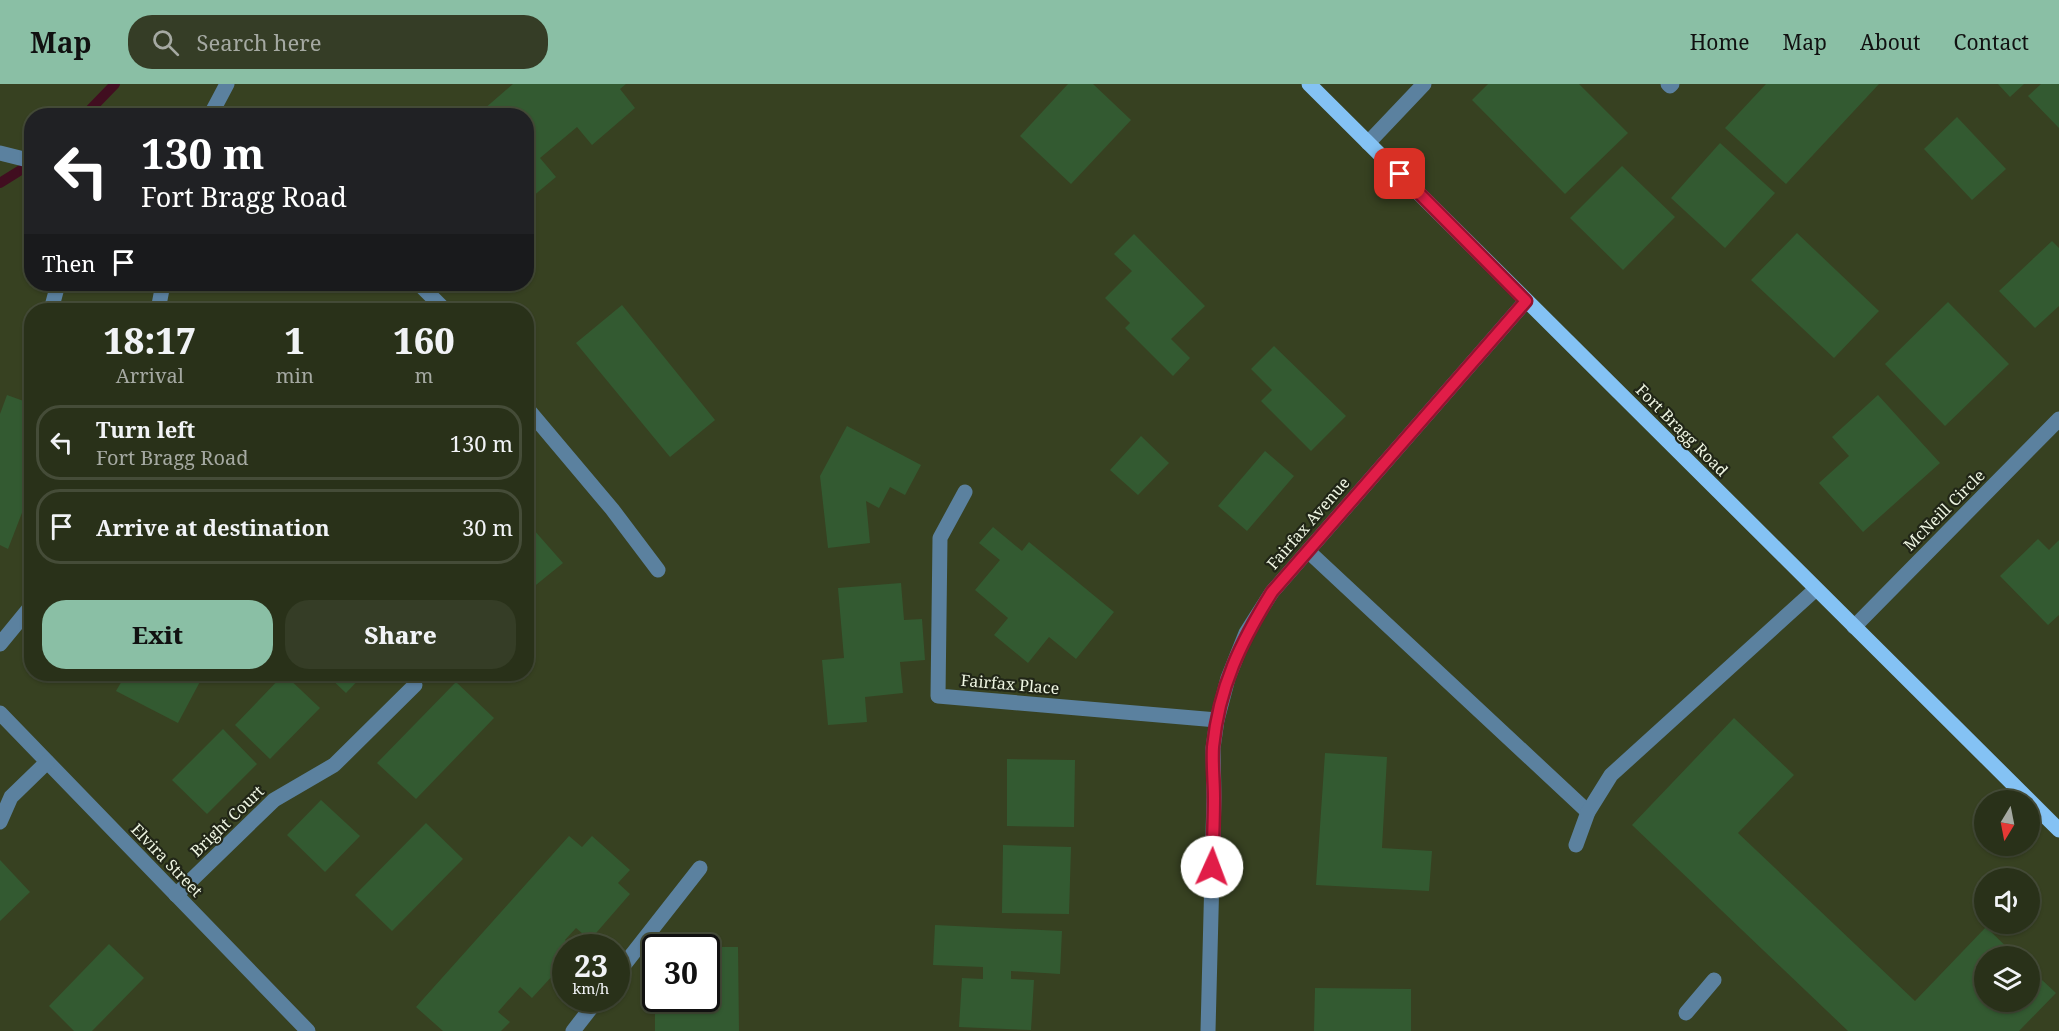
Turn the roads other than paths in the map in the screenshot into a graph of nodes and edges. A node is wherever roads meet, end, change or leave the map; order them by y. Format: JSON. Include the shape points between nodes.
{"nodes":[{"id":1,"x":227,"y":84,"type":"edge"},
{"id":2,"x":1309,"y":84,"type":"edge"},
{"id":3,"x":1425,"y":84,"type":"edge"},
{"id":4,"x":214,"y":108,"type":"edge"},
{"id":5,"x":1368,"y":143,"type":"junction"},
{"id":6,"x":0,"y":153,"type":"edge"},
{"id":7,"x":24,"y":159,"type":"edge"},
{"id":8,"x":426,"y":291,"type":"edge"},
{"id":9,"x":1526,"y":301,"type":"junction"},
{"id":10,"x":438,"y":303,"type":"edge"},
{"id":11,"x":534,"y":416,"type":"edge"},
{"id":12,"x":2059,"y":419,"type":"edge"},
{"id":13,"x":965,"y":492,"type":"dead end"},
{"id":14,"x":1308,"y":551,"type":"junction"},
{"id":15,"x":658,"y":570,"type":"dead end"},
{"id":16,"x":1816,"y":589,"type":"junction"},
{"id":17,"x":24,"y":615,"type":"edge"},
{"id":18,"x":1854,"y":627,"type":"junction"},
{"id":19,"x":0,"y":644,"type":"edge"},
{"id":20,"x":415,"y":685,"type":"dead end"},
{"id":21,"x":0,"y":713,"type":"edge"},
{"id":22,"x":1217,"y":720,"type":"junction"},
{"id":23,"x":47,"y":762,"type":"junction"},
{"id":24,"x":1588,"y":812,"type":"junction"},
{"id":25,"x":0,"y":822,"type":"edge"},
{"id":26,"x":2059,"y":830,"type":"edge"},
{"id":27,"x":1576,"y":845,"type":"dead end"},
{"id":28,"x":700,"y":868,"type":"dead end"},
{"id":29,"x":176,"y":895,"type":"junction"},
{"id":30,"x":630,"y":957,"type":"edge"},
{"id":31,"x":1714,"y":980,"type":"dead end"},
{"id":32,"x":588,"y":1012,"type":"edge"},
{"id":33,"x":1686,"y":1013,"type":"dead end"},
{"id":34,"x":308,"y":1031,"type":"edge"},
{"id":35,"x":573,"y":1031,"type":"edge"},
{"id":36,"x":1208,"y":1031,"type":"edge"}],
"edges":[{"from":1,"to":4,"type":"street"},
{"from":2,"to":5,"type":"main road","name":"Fort Bragg Road"},
{"from":3,"to":5,"type":"street"},
{"from":5,"to":9,"type":"main road","name":"Fort Bragg Road"},
{"from":6,"to":7,"type":"street"},
{"from":8,"to":10,"type":"street"},
{"from":9,"to":14,"type":"street","name":"Fairfax Avenue"},
{"from":9,"to":16,"type":"main road","name":"Fort Bragg Road"},
{"from":11,"to":15,"type":"street"},
{"from":12,"to":18,"type":"street","name":"McNeill Circle"},
{"from":13,"to":22,"type":"street","name":"Fairfax Place","via":[[940,538],[938,696]]},
{"from":14,"to":22,"type":"street","name":"Fairfax Avenue","via":[[1272,592],[1246,633]]},
{"from":14,"to":24,"type":"street"},
{"from":16,"to":18,"type":"main road","name":"Fort Bragg Road"},
{"from":16,"to":24,"type":"street","via":[[1611,775]]},
{"from":17,"to":19,"type":"street"},
{"from":18,"to":26,"type":"main road","name":"Fort Bragg Road"},
{"from":20,"to":29,"type":"street","name":"Bright Court","via":[[334,765],[274,800]]},
{"from":21,"to":23,"type":"street","name":"Elvira Street"},
{"from":22,"to":36,"type":"street","name":"Fairfax Avenue","via":[[1213,748]]},
{"from":23,"to":25,"type":"street","via":[[11,797]]},
{"from":23,"to":29,"type":"street","name":"Elvira Street"},
{"from":24,"to":27,"type":"street"},
{"from":28,"to":30,"type":"street"},
{"from":29,"to":34,"type":"street","name":"Elvira Street"},
{"from":31,"to":33,"type":"street"},
{"from":32,"to":35,"type":"street"}]}
